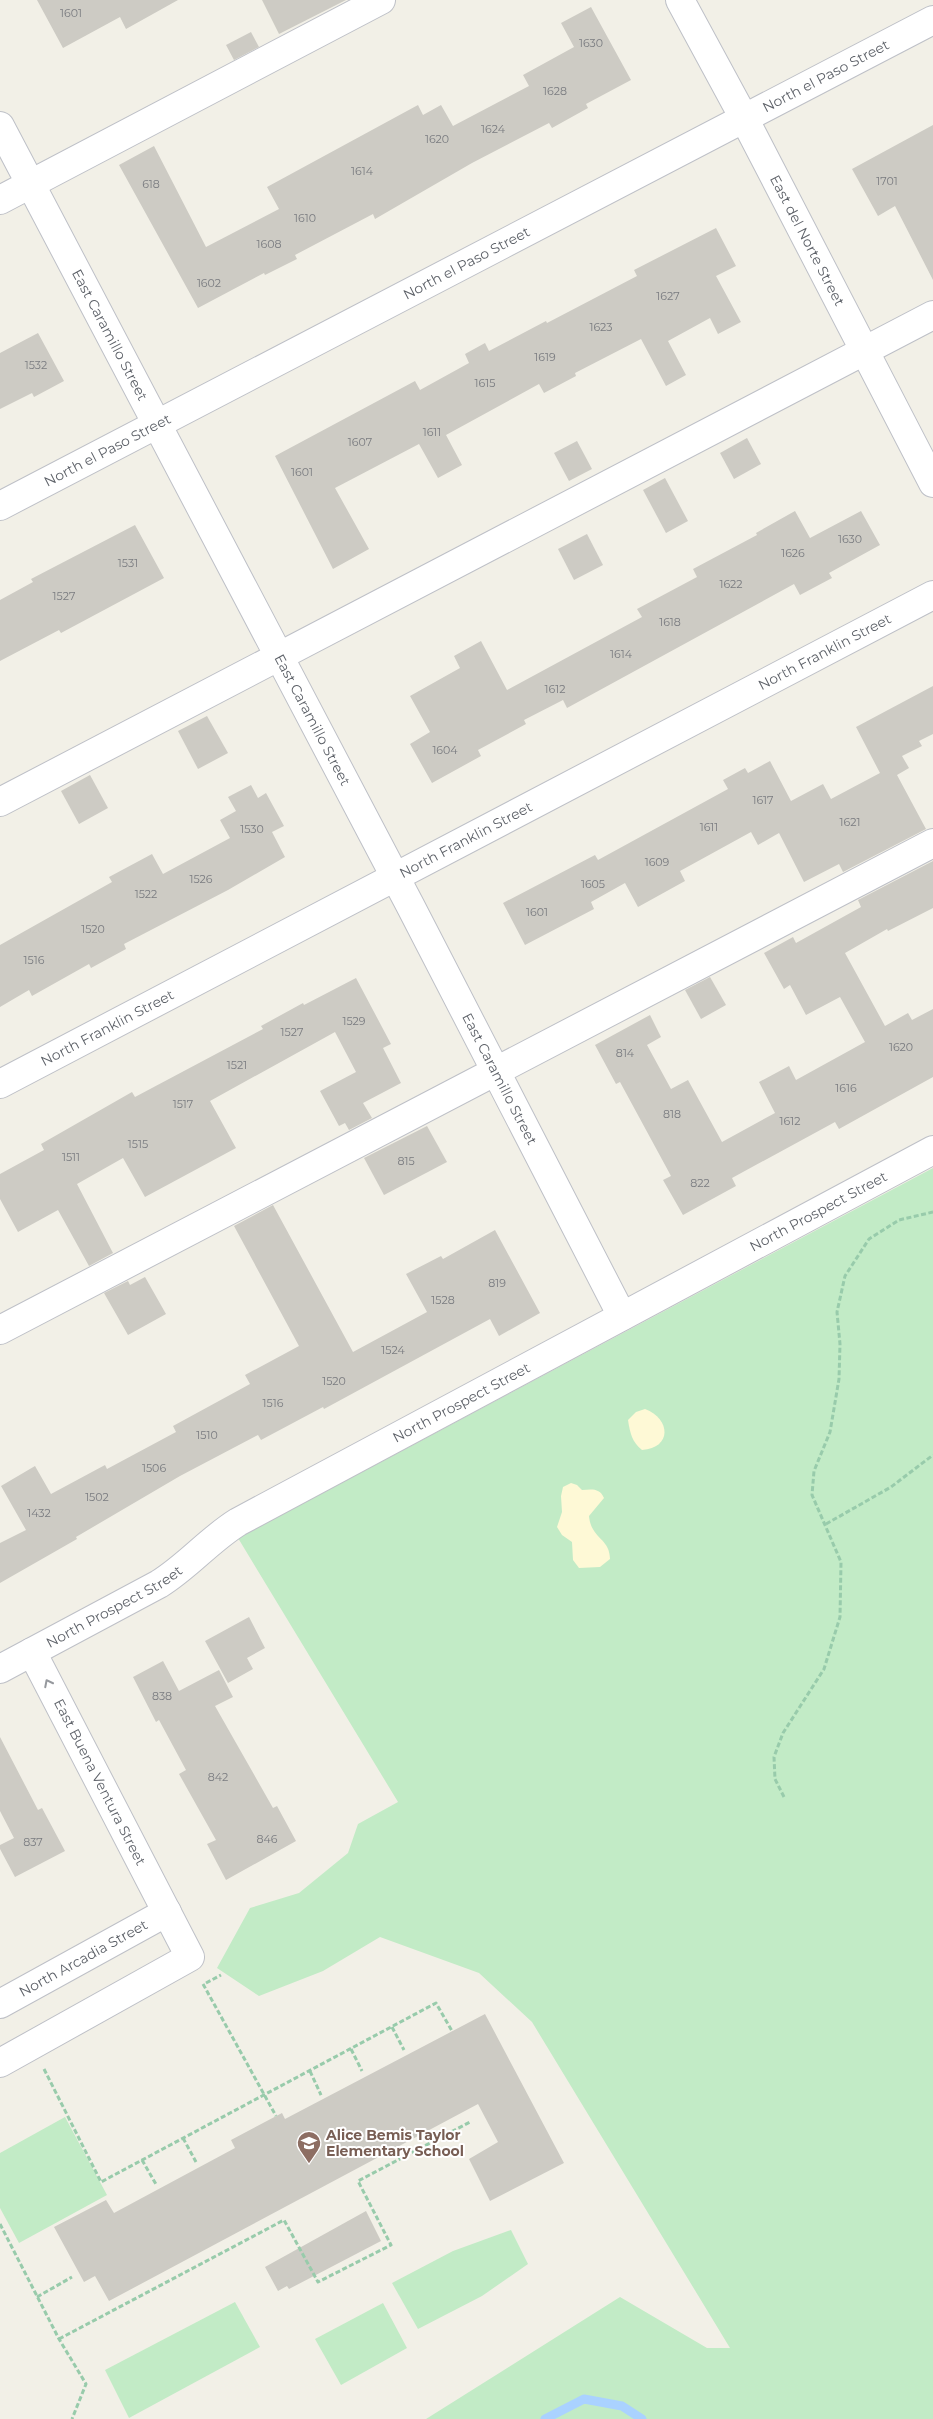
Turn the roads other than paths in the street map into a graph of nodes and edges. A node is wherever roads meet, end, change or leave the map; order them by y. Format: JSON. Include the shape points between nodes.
{"nodes":[{"id":1,"x":381,"y":0,"type":"edge"},
{"id":2,"x":680,"y":0,"type":"edge"},
{"id":3,"x":933,"y":20,"type":"edge"},
{"id":4,"x":745,"y":120,"type":"junction"},
{"id":5,"x":0,"y":126,"type":"edge"},
{"id":6,"x":30,"y":184,"type":"junction"},
{"id":7,"x":0,"y":200,"type":"edge"},
{"id":8,"x":933,"y":316,"type":"edge"},
{"id":9,"x":864,"y":352,"type":"junction"},
{"id":10,"x":155,"y":424,"type":"junction"},
{"id":11,"x":933,"y":483,"type":"edge"},
{"id":12,"x":0,"y":506,"type":"edge"},
{"id":13,"x":933,"y":595,"type":"edge"},
{"id":14,"x":277,"y":657,"type":"junction"},
{"id":15,"x":0,"y":802,"type":"edge"},
{"id":16,"x":933,"y":843,"type":"edge"},
{"id":17,"x":395,"y":877,"type":"junction"},
{"id":18,"x":496,"y":1072,"type":"junction"},
{"id":19,"x":0,"y":1084,"type":"edge"},
{"id":20,"x":933,"y":1150,"type":"edge"},
{"id":21,"x":622,"y":1316,"type":"junction"},
{"id":22,"x":0,"y":1330,"type":"edge"},
{"id":23,"x":32,"y":1652,"type":"junction"},
{"id":24,"x":0,"y":1669,"type":"edge"},
{"id":25,"x":167,"y":1912,"type":"junction"},
{"id":26,"x":0,"y":2004,"type":"edge"},
{"id":27,"x":0,"y":2063,"type":"edge"}],
"edges":[{"from":1,"to":6,"type":"street"},
{"from":2,"to":4,"type":"street","name":"East del Norte Street"},
{"from":3,"to":4,"type":"street","name":"North el Paso Street"},
{"from":4,"to":9,"type":"street","name":"East del Norte Street"},
{"from":4,"to":10,"type":"street","name":"North el Paso Street"},
{"from":5,"to":6,"type":"street","name":"East Caramillo Street"},
{"from":6,"to":7,"type":"street"},
{"from":6,"to":10,"type":"street","name":"East Caramillo Street"},
{"from":8,"to":9,"type":"street"},
{"from":9,"to":11,"type":"street","name":"East del Norte Street"},
{"from":9,"to":14,"type":"street"},
{"from":10,"to":12,"type":"street","name":"North el Paso Street"},
{"from":10,"to":14,"type":"street","name":"East Caramillo Street"},
{"from":13,"to":17,"type":"street","name":"North Franklin Street"},
{"from":14,"to":15,"type":"street"},
{"from":14,"to":17,"type":"street","name":"East Caramillo Street"},
{"from":16,"to":18,"type":"street"},
{"from":17,"to":18,"type":"street","name":"East Caramillo Street"},
{"from":17,"to":19,"type":"street","name":"North Franklin Street"},
{"from":18,"to":21,"type":"street","name":"East Caramillo Street"},
{"from":18,"to":22,"type":"street"},
{"from":20,"to":21,"type":"street","name":"North Prospect Street"},
{"from":21,"to":23,"type":"street","name":"North Prospect Street","via":[[238,1522],[217,1535],[176,1573],[159,1584]]},
{"from":23,"to":24,"type":"street","name":"North Prospect Street"},
{"from":25,"to":23,"type":"street","name":"East Buena Ventura Street","one_way":true},
{"from":25,"to":26,"type":"street","name":"North Arcadia Street"},
{"from":25,"to":27,"type":"street","name":"East Buena Ventura Street","via":[[190,1957]]}]}
